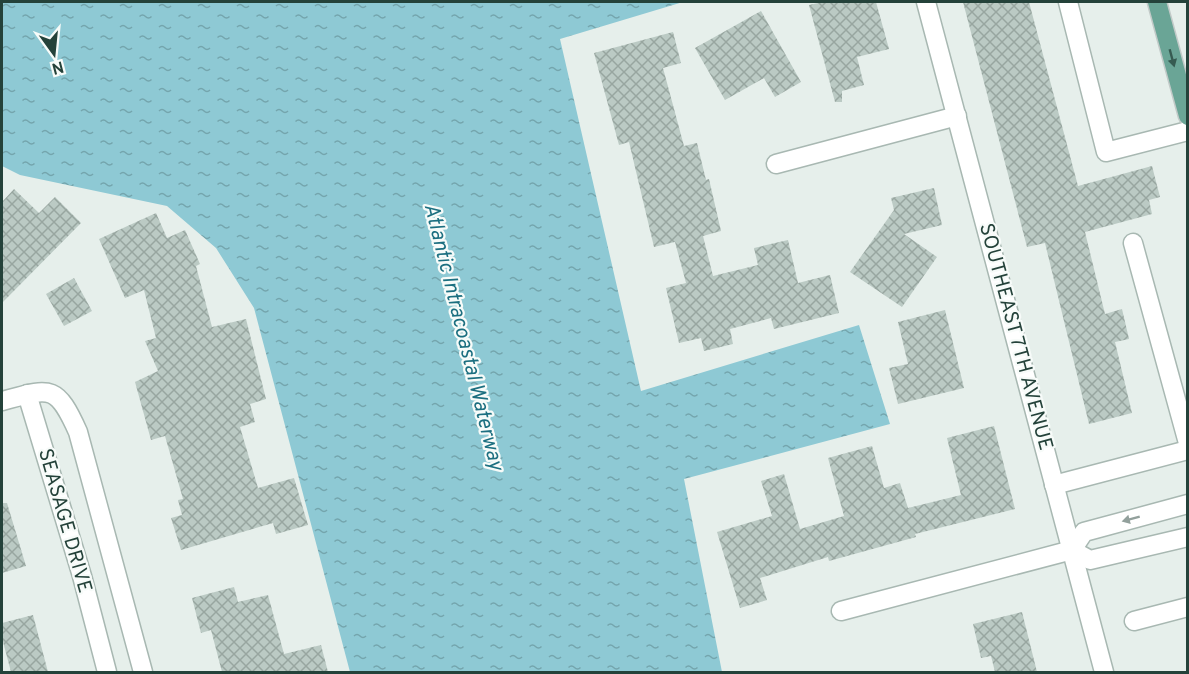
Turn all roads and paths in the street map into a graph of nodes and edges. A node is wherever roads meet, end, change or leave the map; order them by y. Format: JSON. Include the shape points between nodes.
{"nodes":[{"id":1,"x":926,"y":2,"type":"edge"},
{"id":2,"x":1068,"y":2,"type":"edge"},
{"id":3,"x":1157,"y":2,"type":"edge"},
{"id":4,"x":1183,"y":82,"type":"edge"},
{"id":5,"x":957,"y":116,"type":"junction"},
{"id":6,"x":1188,"y":116,"type":"edge"},
{"id":7,"x":1188,"y":131,"type":"edge"},
{"id":8,"x":776,"y":164,"type":"dead end"},
{"id":9,"x":1133,"y":243,"type":"dead end"},
{"id":10,"x":2,"y":389,"type":"edge"},
{"id":11,"x":27,"y":394,"type":"junction"},
{"id":12,"x":2,"y":401,"type":"edge"},
{"id":13,"x":1188,"y":443,"type":"edge"},
{"id":14,"x":1188,"y":450,"type":"edge"},
{"id":15,"x":1054,"y":485,"type":"junction"},
{"id":16,"x":1188,"y":504,"type":"edge"},
{"id":17,"x":1188,"y":537,"type":"edge"},
{"id":18,"x":1072,"y":550,"type":"junction"},
{"id":19,"x":1188,"y":607,"type":"edge"},
{"id":20,"x":841,"y":611,"type":"dead end"},
{"id":21,"x":1134,"y":621,"type":"dead end"},
{"id":22,"x":107,"y":672,"type":"edge"},
{"id":23,"x":143,"y":672,"type":"edge"},
{"id":24,"x":1104,"y":672,"type":"edge"}],
"edges":[{"from":1,"to":5,"type":"street","name":"SOUTHEAST 7TH AVENUE"},
{"from":2,"to":7,"type":"street","via":[[1106,153]]},
{"from":3,"to":4,"type":"main road","one_way":true},
{"from":4,"to":6,"type":"main road"},
{"from":5,"to":8,"type":"street"},
{"from":5,"to":15,"type":"street","name":"SOUTHEAST 7TH AVENUE"},
{"from":9,"to":13,"type":"street"},
{"from":10,"to":11,"type":"street"},
{"from":11,"to":12,"type":"street"},
{"from":11,"to":22,"type":"street","name":"SEASAGE DRIVE"},
{"from":11,"to":23,"type":"street","via":[[50,392],[62,400],[78,432]]},
{"from":14,"to":15,"type":"street"},
{"from":15,"to":18,"type":"street","name":"SOUTHEAST 7TH AVENUE"},
{"from":16,"to":18,"type":"street","one_way":true,"via":[[1084,532]]},
{"from":17,"to":18,"type":"street","via":[[1090,560]]},
{"from":18,"to":20,"type":"street"},
{"from":18,"to":24,"type":"street","name":"SOUTHEAST 7TH AVENUE"},
{"from":19,"to":21,"type":"street"}]}
